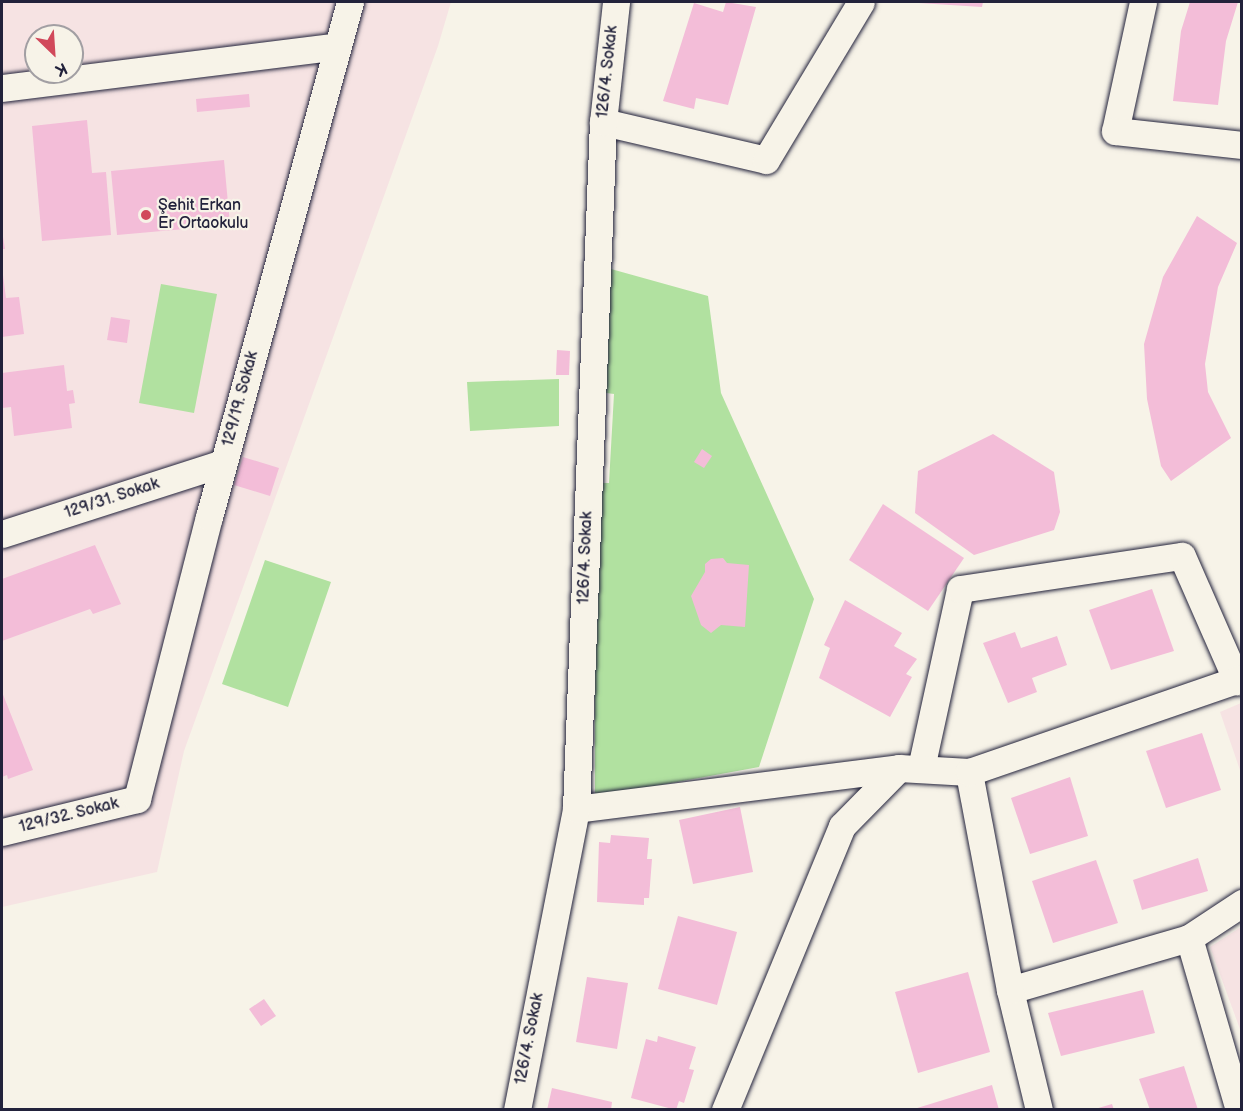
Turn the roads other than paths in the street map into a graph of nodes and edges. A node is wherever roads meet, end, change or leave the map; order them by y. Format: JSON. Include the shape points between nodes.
{"nodes":[{"id":1,"x":350,"y":2,"type":"edge"},
{"id":2,"x":616,"y":2,"type":"edge"},
{"id":3,"x":861,"y":2,"type":"edge"},
{"id":4,"x":1143,"y":2,"type":"edge"},
{"id":5,"x":337,"y":46,"type":"junction"},
{"id":6,"x":2,"y":88,"type":"edge"},
{"id":7,"x":603,"y":122,"type":"junction"},
{"id":8,"x":1242,"y":145,"type":"edge"},
{"id":9,"x":223,"y":463,"type":"junction"},
{"id":10,"x":2,"y":534,"type":"edge"},
{"id":11,"x":1239,"y":680,"type":"edge"},
{"id":12,"x":910,"y":768,"type":"junction"},
{"id":13,"x":969,"y":772,"type":"junction"},
{"id":14,"x":137,"y":799,"type":"joint"},
{"id":15,"x":576,"y":809,"type":"junction"},
{"id":16,"x":2,"y":832,"type":"edge"},
{"id":17,"x":1242,"y":903,"type":"edge"},
{"id":18,"x":1189,"y":939,"type":"junction"},
{"id":19,"x":1010,"y":990,"type":"junction"},
{"id":20,"x":517,"y":1110,"type":"edge"},
{"id":21,"x":725,"y":1110,"type":"edge"},
{"id":22,"x":1039,"y":1110,"type":"edge"},
{"id":23,"x":1239,"y":1110,"type":"edge"}],
"edges":[{"from":1,"to":5,"type":"street","name":"129/19. Sokak"},
{"from":2,"to":7,"type":"street","name":"126/4. Sokak"},
{"from":3,"to":7,"type":"street","via":[[766,160]]},
{"from":4,"to":8,"type":"street","via":[[1115,131]]},
{"from":5,"to":6,"type":"street"},
{"from":5,"to":9,"type":"street","name":"129/19. Sokak"},
{"from":7,"to":15,"type":"street","name":"126/4. Sokak"},
{"from":9,"to":10,"type":"street","name":"129/31. Sokak"},
{"from":9,"to":14,"type":"street","name":"129/19. Sokak"},
{"from":11,"to":12,"type":"street","via":[[1182,556],[960,589]]},
{"from":11,"to":13,"type":"street"},
{"from":12,"to":13,"type":"street"},
{"from":12,"to":15,"type":"street"},
{"from":12,"to":21,"type":"street","via":[[842,826]]},
{"from":13,"to":19,"type":"street"},
{"from":14,"to":16,"type":"street","name":"129/32. Sokak"},
{"from":15,"to":20,"type":"street","name":"126/4. Sokak"},
{"from":17,"to":18,"type":"street"},
{"from":18,"to":19,"type":"street"},
{"from":18,"to":23,"type":"street"},
{"from":19,"to":22,"type":"street"}]}
